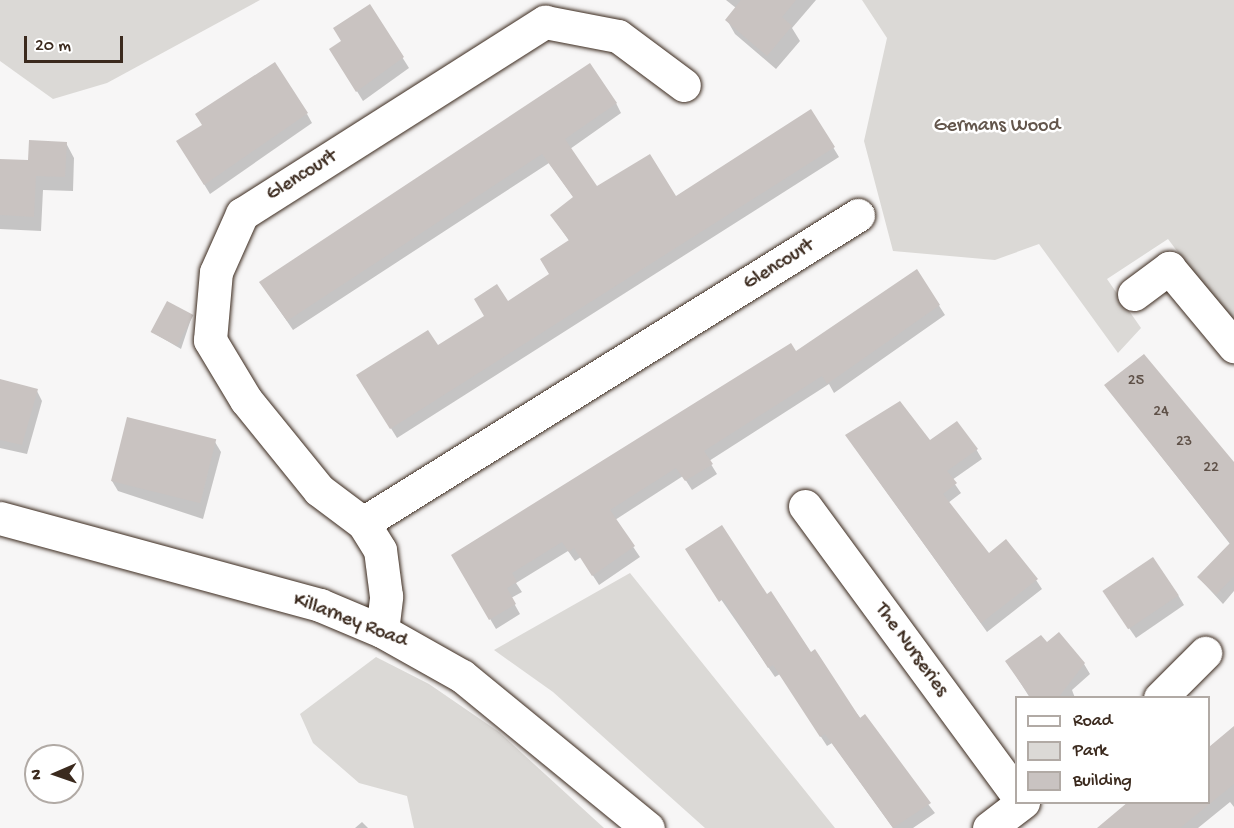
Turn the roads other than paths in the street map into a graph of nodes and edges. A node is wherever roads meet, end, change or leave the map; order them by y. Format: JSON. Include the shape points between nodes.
{"nodes":[{"id":1,"x":684,"y":85,"type":"dead end"},
{"id":2,"x":858,"y":215,"type":"dead end"},
{"id":3,"x":1134,"y":294,"type":"dead end"},
{"id":4,"x":1234,"y":346,"type":"edge"},
{"id":5,"x":805,"y":506,"type":"dead end"},
{"id":6,"x":0,"y":518,"type":"edge"},
{"id":7,"x":363,"y":523,"type":"junction"},
{"id":8,"x":382,"y":631,"type":"junction"},
{"id":9,"x":1205,"y":653,"type":"dead end"},
{"id":10,"x":1162,"y":696,"type":"edge"},
{"id":11,"x":1015,"y":790,"type":"edge"},
{"id":12,"x":1020,"y":804,"type":"edge"},
{"id":13,"x":648,"y":828,"type":"edge"},
{"id":14,"x":989,"y":828,"type":"edge"}],
"edges":[{"from":1,"to":7,"type":"street","name":"Glencourt","via":[[618,36],[545,22],[242,214],[216,272],[210,340],[246,400],[319,489]]},
{"from":2,"to":7,"type":"street","name":"Glencourt"},
{"from":3,"to":4,"type":"street","via":[[1169,268]]},
{"from":5,"to":11,"type":"street","name":"The Nurseries"},
{"from":6,"to":8,"type":"street","name":"Killarney Road","via":[[320,605]]},
{"from":7,"to":8,"type":"street","name":"Glencourt","via":[[380,550],[386,596]]},
{"from":8,"to":13,"type":"street","name":"Killarney Road","via":[[462,676]]},
{"from":9,"to":10,"type":"street"},
{"from":12,"to":14,"type":"street"}]}
